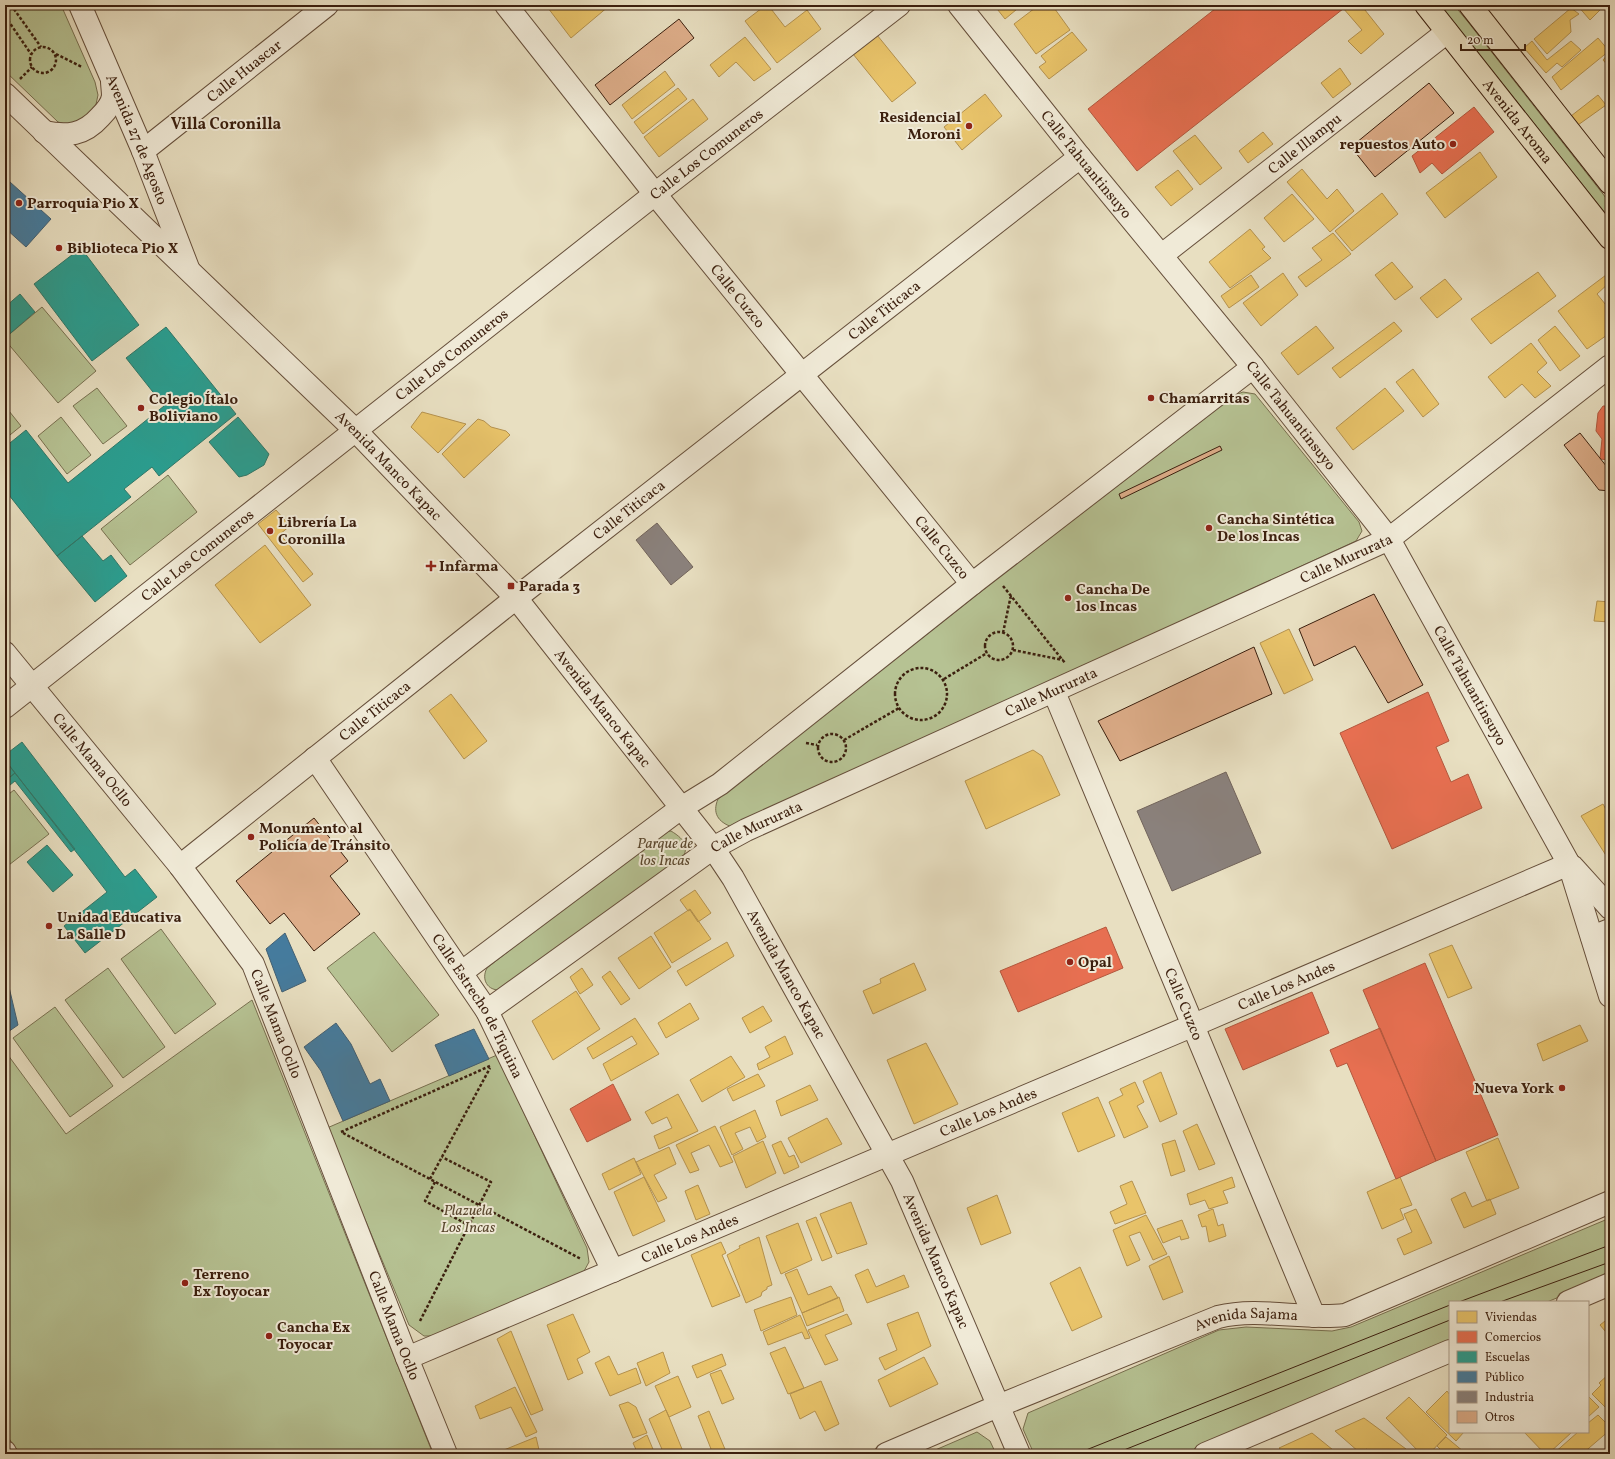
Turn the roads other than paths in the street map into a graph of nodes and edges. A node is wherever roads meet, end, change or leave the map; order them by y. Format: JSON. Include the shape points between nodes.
{"nodes":[{"id":1,"x":80,"y":5,"type":"edge"},
{"id":2,"x":327,"y":5,"type":"edge"},
{"id":3,"x":506,"y":5,"type":"edge"},
{"id":4,"x":899,"y":5,"type":"edge"},
{"id":5,"x":959,"y":5,"type":"edge"},
{"id":6,"x":1426,"y":5,"type":"edge"},
{"id":7,"x":1470,"y":5,"type":"edge"},
{"id":8,"x":1447,"y":32,"type":"junction"},
{"id":9,"x":112,"y":80,"type":"junction"},
{"id":10,"x":12,"y":87,"type":"edge"},
{"id":11,"x":44,"y":132,"type":"junction"},
{"id":12,"x":143,"y":151,"type":"junction"},
{"id":13,"x":1080,"y":157,"type":"junction"},
{"id":14,"x":1610,"y":183,"type":"edge"},
{"id":15,"x":655,"y":194,"type":"junction"},
{"id":16,"x":1610,"y":238,"type":"edge"},
{"id":17,"x":1162,"y":255,"type":"junction"},
{"id":18,"x":191,"y":274,"type":"junction"},
{"id":19,"x":1610,"y":366,"type":"edge"},
{"id":20,"x":1253,"y":367,"type":"junction"},
{"id":21,"x":801,"y":374,"type":"junction"},
{"id":22,"x":355,"y":430,"type":"junction"},
{"id":23,"x":1388,"y":539,"type":"junction"},
{"id":24,"x":972,"y":584,"type":"junction"},
{"id":25,"x":516,"y":598,"type":"junction"},
{"id":26,"x":5,"y":653,"type":"edge"},
{"id":27,"x":33,"y":685,"type":"junction"},
{"id":28,"x":1054,"y":692,"type":"junction"},
{"id":29,"x":5,"y":707,"type":"edge"},
{"id":30,"x":315,"y":758,"type":"junction"},
{"id":31,"x":681,"y":808,"type":"junction"},
{"id":32,"x":713,"y":848,"type":"junction"},
{"id":33,"x":1569,"y":864,"type":"junction"},
{"id":34,"x":180,"y":866,"type":"junction"},
{"id":35,"x":1610,"y":908,"type":"edge"},
{"id":36,"x":1601,"y":934,"type":"edge"},
{"id":37,"x":462,"y":972,"type":"junction"},
{"id":38,"x":1610,"y":996,"type":"edge"},
{"id":39,"x":487,"y":1011,"type":"junction"},
{"id":40,"x":1194,"y":1025,"type":"junction"},
{"id":41,"x":888,"y":1155,"type":"junction"},
{"id":42,"x":1610,"y":1202,"type":"edge"},
{"id":43,"x":613,"y":1271,"type":"junction"},
{"id":44,"x":1610,"y":1284,"type":"edge"},
{"id":45,"x":1570,"y":1301,"type":"edge"},
{"id":46,"x":1314,"y":1316,"type":"junction"},
{"id":47,"x":1449,"y":1351,"type":"edge"},
{"id":48,"x":406,"y":1358,"type":"junction"},
{"id":49,"x":998,"y":1406,"type":"junction"},
{"id":50,"x":446,"y":1454,"type":"edge"},
{"id":51,"x":886,"y":1454,"type":"edge"},
{"id":52,"x":1019,"y":1454,"type":"edge"},
{"id":53,"x":1205,"y":1454,"type":"edge"}],
"edges":[{"from":1,"to":9,"type":"street","name":"Avenida 27 de Agosto"},
{"from":2,"to":12,"type":"street","name":"Calle Huascar"},
{"from":3,"to":15,"type":"street","name":"Calle Cuzco"},
{"from":4,"to":15,"type":"street","name":"Calle Los Comuneros"},
{"from":5,"to":13,"type":"street","name":"Calle Tahuantinsuyo"},
{"from":6,"to":8,"type":"main road","name":"Avenida Aroma"},
{"from":7,"to":14,"type":"main road"},
{"from":8,"to":16,"type":"main road","name":"Avenida Aroma"},
{"from":8,"to":17,"type":"street","name":"Calle Illampu"},
{"from":9,"to":11,"type":"street","via":[[113,97],[106,112],[93,126],[79,134],[61,136]]},
{"from":9,"to":12,"type":"street","name":"Avenida 27 de Agosto"},
{"from":10,"to":11,"type":"street","name":"Avenida Manco Kapac"},
{"from":11,"to":18,"type":"street","name":"Avenida Manco Kapac"},
{"from":12,"to":18,"type":"street","name":"Avenida 27 de Agosto"},
{"from":13,"to":17,"type":"street","name":"Calle Tahuantinsuyo"},
{"from":13,"to":21,"type":"street","name":"Calle Titicaca"},
{"from":15,"to":21,"type":"street","name":"Calle Cuzco"},
{"from":15,"to":22,"type":"street","name":"Calle Los Comuneros"},
{"from":17,"to":20,"type":"street","name":"Calle Tahuantinsuyo"},
{"from":18,"to":22,"type":"street","name":"Avenida Manco Kapac"},
{"from":19,"to":23,"type":"street","name":"Calle Mururata"},
{"from":20,"to":23,"type":"street","name":"Calle Tahuantinsuyo"},
{"from":20,"to":24,"type":"street"},
{"from":21,"to":24,"type":"street","name":"Calle Cuzco"},
{"from":21,"to":25,"type":"street","name":"Calle Titicaca"},
{"from":22,"to":25,"type":"street","name":"Avenida Manco Kapac"},
{"from":22,"to":27,"type":"street","name":"Calle Los Comuneros"},
{"from":23,"to":28,"type":"street","name":"Calle Mururata"},
{"from":23,"to":33,"type":"street","name":"Calle Tahuantinsuyo"},
{"from":24,"to":31,"type":"street","via":[[720,784]]},
{"from":25,"to":30,"type":"street","name":"Calle Titicaca"},
{"from":25,"to":31,"type":"street","name":"Avenida Manco Kapac"},
{"from":26,"to":27,"type":"street","name":"Calle Mama Ocllo"},
{"from":27,"to":29,"type":"street","name":"Calle Los Comuneros"},
{"from":27,"to":34,"type":"street","name":"Calle Mama Ocllo"},
{"from":28,"to":32,"type":"street","name":"Calle Mururata","via":[[746,830]]},
{"from":28,"to":40,"type":"street","name":"Calle Cuzco"},
{"from":30,"to":34,"type":"street","name":"Calle Titicaca"},
{"from":30,"to":37,"type":"street","name":"Calle Estrecho de Tiquina"},
{"from":31,"to":32,"type":"street","name":"Avenida Manco Kapac"},
{"from":31,"to":37,"type":"street"},
{"from":32,"to":39,"type":"street","name":"Calle Mururata"},
{"from":32,"to":41,"type":"street","name":"Avenida Manco Kapac","via":[[733,878]]},
{"from":33,"to":35,"type":"street","name":"Calle Tahuantinsuyo"},
{"from":33,"to":36,"type":"street","name":"Calle Tahuantinsuyo"},
{"from":33,"to":40,"type":"street","name":"Calle Los Andes"},
{"from":34,"to":48,"type":"street","name":"Calle Mama Ocllo","via":[[253,964]]},
{"from":36,"to":38,"type":"street","name":"Calle Tahuantinsuyo"},
{"from":37,"to":39,"type":"street","name":"Calle Estrecho de Tiquina"},
{"from":39,"to":43,"type":"street","name":"Calle Estrecho de Tiquina"},
{"from":40,"to":41,"type":"street","name":"Calle Los Andes"},
{"from":40,"to":46,"type":"street","name":"Calle Cuzco"},
{"from":41,"to":43,"type":"street","name":"Calle Los Andes"},
{"from":41,"to":49,"type":"street","name":"Avenida Manco Kapac","via":[[902,1180]]},
{"from":42,"to":46,"type":"street","name":"Avenida Sajama","via":[[1345,1315]]},
{"from":43,"to":48,"type":"street","name":"Calle Los Andes"},
{"from":44,"to":45,"type":"street"},
{"from":46,"to":49,"type":"street","name":"Avenida Sajama","via":[[1248,1312],[1218,1317]]},
{"from":47,"to":53,"type":"street"},
{"from":48,"to":50,"type":"street","name":"Calle Mama Ocllo"},
{"from":49,"to":51,"type":"street","name":"Avenida Sajama"},
{"from":49,"to":52,"type":"street","name":"Avenida Manco Kapac"}]}
